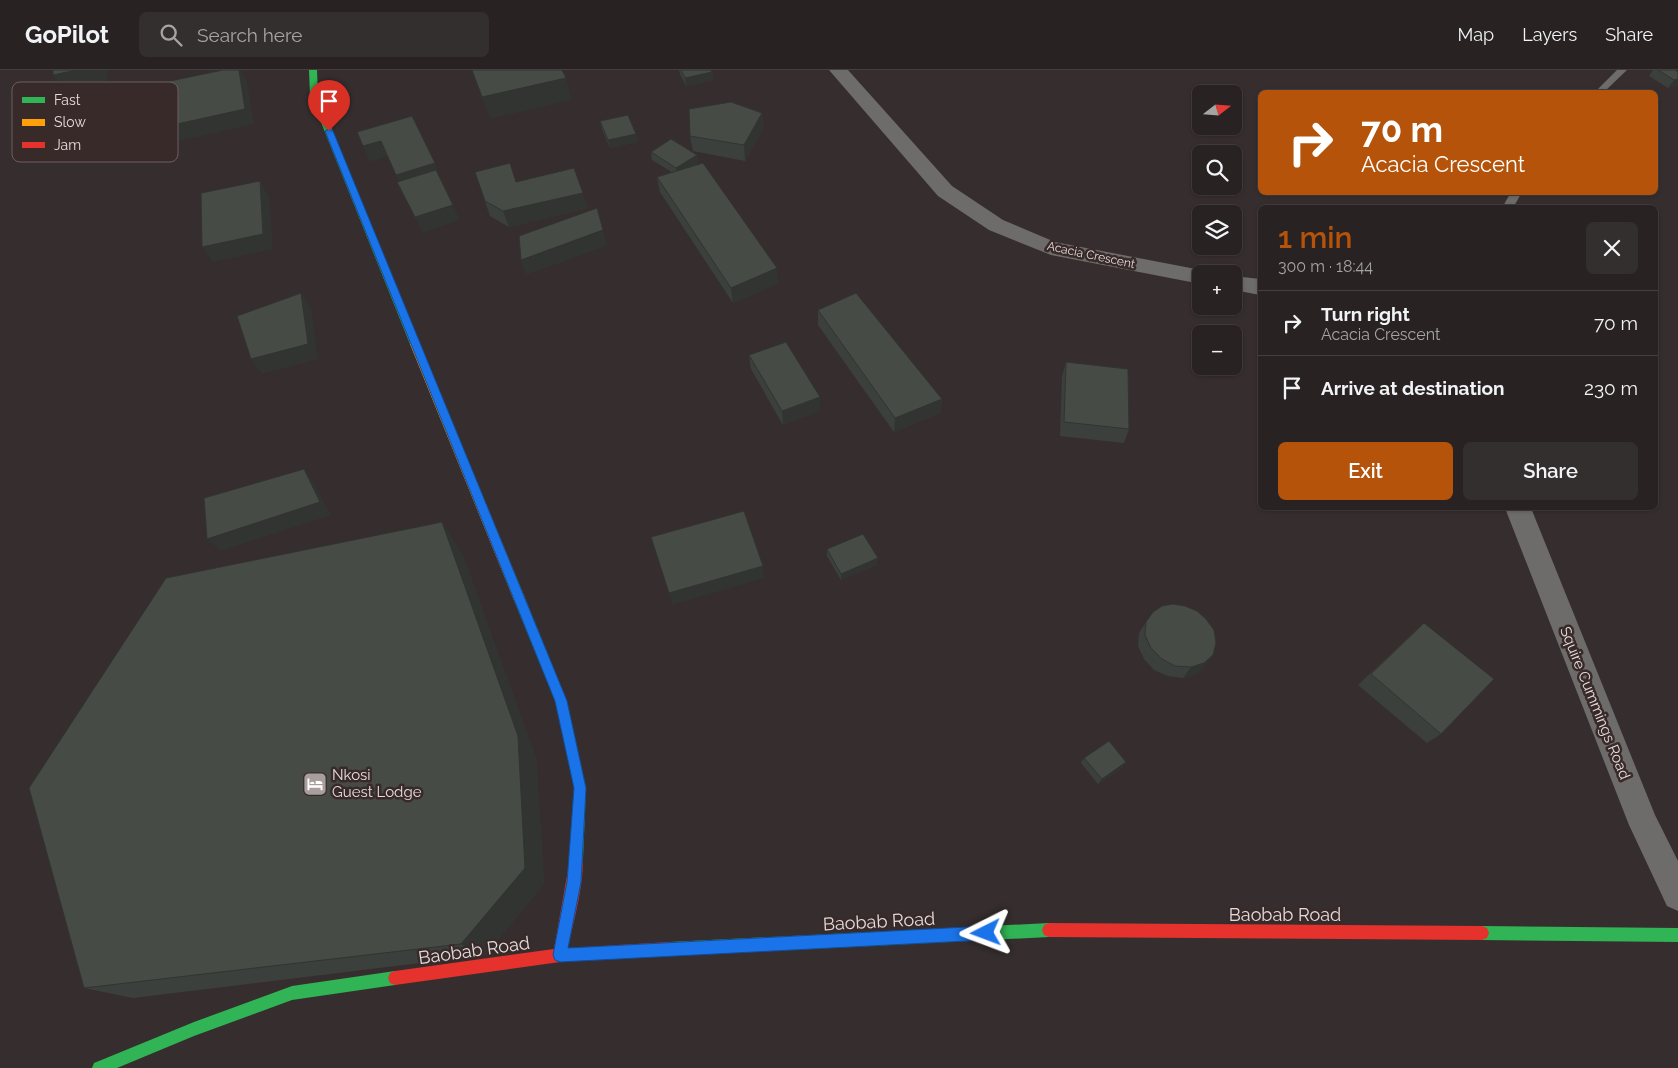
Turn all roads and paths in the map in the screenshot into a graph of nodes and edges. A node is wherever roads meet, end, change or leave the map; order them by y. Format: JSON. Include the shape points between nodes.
{"nodes":[{"id":1,"x":313,"y":70,"type":"edge"},
{"id":2,"x":838,"y":70,"type":"edge"},
{"id":3,"x":1622,"y":70,"type":"edge"},
{"id":4,"x":1601,"y":90,"type":"edge"},
{"id":5,"x":1192,"y":274,"type":"edge"},
{"id":6,"x":1242,"y":285,"type":"edge"},
{"id":7,"x":1258,"y":288,"type":"edge"},
{"id":8,"x":1519,"y":510,"type":"edge"},
{"id":9,"x":1678,"y":895,"type":"edge"},
{"id":10,"x":1678,"y":935,"type":"edge"},
{"id":11,"x":560,"y":955,"type":"junction"},
{"id":12,"x":99,"y":1068,"type":"edge"}],
"edges":[{"from":1,"to":11,"type":"street","via":[[314,95],[561,701],[580,788],[574,882]]},
{"from":2,"to":5,"type":"street","name":"Acacia Crescent","via":[[945,191],[996,225],[1052,248]]},
{"from":3,"to":4,"type":"lane"},
{"from":6,"to":7,"type":"street"},
{"from":8,"to":9,"type":"street","name":"Squire Cummings Road","via":[[1644,825]]},
{"from":10,"to":11,"type":"street","name":"Baobab Road","via":[[1044,930]]},
{"from":11,"to":12,"type":"street","name":"Baobab Road","via":[[292,993]]}]}
